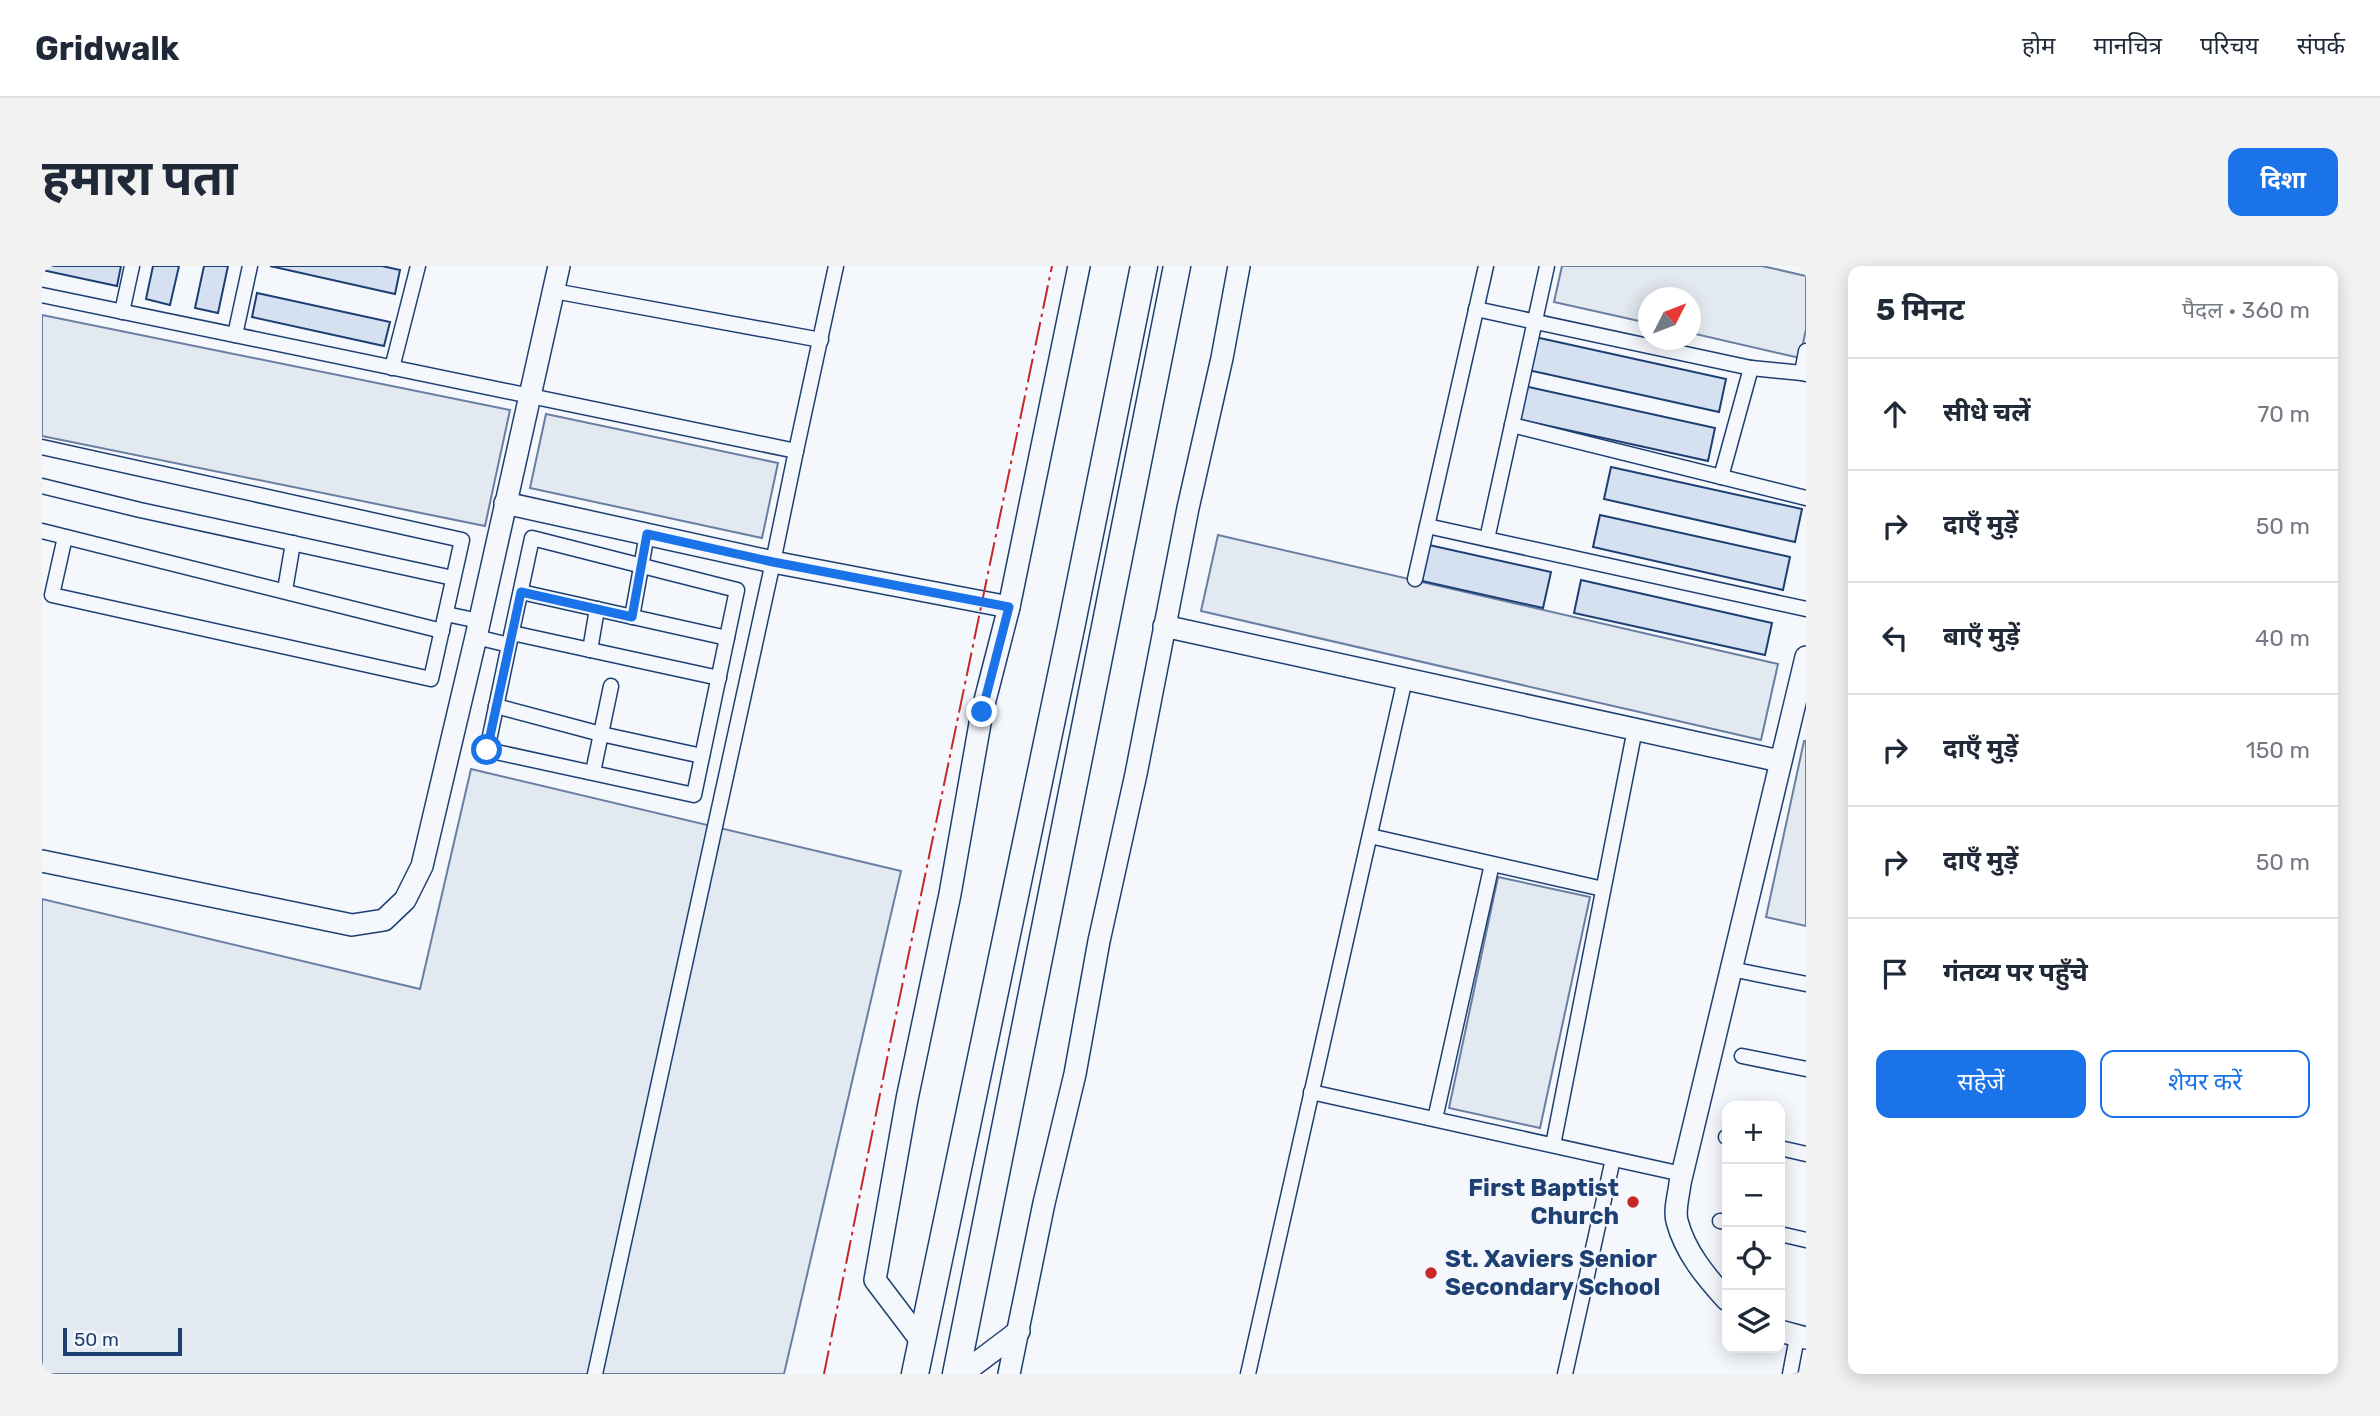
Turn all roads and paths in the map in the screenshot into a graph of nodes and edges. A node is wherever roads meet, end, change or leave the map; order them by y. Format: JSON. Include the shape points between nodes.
{"nodes":[{"id":1,"x":132,"y":266,"type":"edge"},
{"id":2,"x":250,"y":266,"type":"edge"},
{"id":3,"x":418,"y":266,"type":"edge"},
{"id":4,"x":559,"y":266,"type":"edge"},
{"id":5,"x":836,"y":266,"type":"edge"},
{"id":6,"x":1079,"y":266,"type":"edge"},
{"id":7,"x":1144,"y":266,"type":"edge"},
{"id":8,"x":1177,"y":266,"type":"edge"},
{"id":9,"x":1239,"y":266,"type":"edge"},
{"id":10,"x":1486,"y":266,"type":"edge"},
{"id":11,"x":1547,"y":266,"type":"edge"},
{"id":12,"x":554,"y":291,"type":"junction"},
{"id":13,"x":42,"y":295,"type":"edge"},
{"id":14,"x":1476,"y":309,"type":"junction"},
{"id":15,"x":122,"y":312,"type":"junction"},
{"id":16,"x":1535,"y":322,"type":"junction"},
{"id":17,"x":235,"y":335,"type":"junction"},
{"id":18,"x":821,"y":340,"type":"junction"},
{"id":19,"x":1806,"y":351,"type":"edge"},
{"id":20,"x":392,"y":368,"type":"junction"},
{"id":21,"x":1751,"y":368,"type":"junction"},
{"id":22,"x":1804,"y":373,"type":"edge"},
{"id":23,"x":530,"y":396,"type":"junction"},
{"id":24,"x":1512,"y":425,"type":"junction"},
{"id":25,"x":42,"y":447,"type":"edge"},
{"id":26,"x":796,"y":451,"type":"junction"},
{"id":27,"x":1721,"y":477,"type":"junction"},
{"id":28,"x":42,"y":486,"type":"edge"},
{"id":29,"x":1806,"y":498,"type":"edge"},
{"id":30,"x":505,"y":503,"type":"junction"},
{"id":31,"x":1427,"y":526,"type":"junction"},
{"id":32,"x":42,"y":531,"type":"edge"},
{"id":33,"x":647,"y":534,"type":"junction"},
{"id":34,"x":65,"y":537,"type":"junction"},
{"id":35,"x":1487,"y":539,"type":"junction"},
{"id":36,"x":293,"y":543,"type":"junction"},
{"id":37,"x":773,"y":562,"type":"junction"},
{"id":38,"x":640,"y":566,"type":"junction"},
{"id":39,"x":453,"y":578,"type":"junction"},
{"id":40,"x":1416,"y":579,"type":"dead end"},
{"id":41,"x":285,"y":590,"type":"junction"},
{"id":42,"x":521,"y":592,"type":"junction"},
{"id":43,"x":1009,"y":607,"type":"junction"},
{"id":44,"x":597,"y":609,"type":"junction"},
{"id":45,"x":1806,"y":609,"type":"edge"},
{"id":46,"x":446,"y":614,"type":"junction"},
{"id":47,"x":632,"y":617,"type":"junction"},
{"id":48,"x":1164,"y":626,"type":"junction"},
{"id":49,"x":478,"y":629,"type":"junction"},
{"id":50,"x":442,"y":631,"type":"junction"},
{"id":51,"x":727,"y":638,"type":"junction"},
{"id":52,"x":511,"y":639,"type":"junction"},
{"id":53,"x":590,"y":650,"type":"junction"},
{"id":54,"x":1806,"y":657,"type":"edge"},
{"id":55,"x":719,"y":678,"type":"junction"},
{"id":56,"x":1405,"y":679,"type":"junction"},
{"id":57,"x":611,"y":686,"type":"dead end"},
{"id":58,"x":496,"y":706,"type":"junction"},
{"id":59,"x":1635,"y":729,"type":"junction"},
{"id":60,"x":601,"y":734,"type":"junction"},
{"id":61,"x":702,"y":756,"type":"junction"},
{"id":62,"x":1780,"y":761,"type":"junction"},
{"id":63,"x":593,"y":772,"type":"junction"},
{"id":64,"x":1370,"y":836,"type":"junction"},
{"id":65,"x":42,"y":861,"type":"edge"},
{"id":66,"x":1492,"y":864,"type":"junction"},
{"id":67,"x":1603,"y":888,"type":"junction"},
{"id":68,"x":1731,"y":969,"type":"junction"},
{"id":69,"x":1806,"y":984,"type":"edge"},
{"id":70,"x":1742,"y":1056,"type":"dead end"},
{"id":71,"x":1806,"y":1069,"type":"edge"},
{"id":72,"x":1311,"y":1092,"type":"junction"},
{"id":73,"x":1436,"y":1119,"type":"junction"},
{"id":74,"x":1552,"y":1145,"type":"junction"},
{"id":75,"x":1785,"y":1150,"type":"edge"},
{"id":76,"x":1806,"y":1154,"type":"edge"},
{"id":77,"x":1613,"y":1159,"type":"junction"},
{"id":78,"x":1682,"y":1174,"type":"junction"},
{"id":79,"x":1785,"y":1235,"type":"edge"},
{"id":80,"x":1806,"y":1240,"type":"edge"},
{"id":81,"x":1722,"y":1295,"type":"edge"},
{"id":82,"x":1019,"y":1331,"type":"junction"},
{"id":83,"x":1794,"y":1335,"type":"edge"},
{"id":84,"x":922,"y":1342,"type":"junction"},
{"id":85,"x":1571,"y":1373,"type":"edge"},
{"id":86,"x":595,"y":1374,"type":"edge"},
{"id":87,"x":915,"y":1374,"type":"edge"},
{"id":88,"x":956,"y":1374,"type":"edge"},
{"id":89,"x":962,"y":1374,"type":"edge"},
{"id":90,"x":1009,"y":1374,"type":"edge"},
{"id":91,"x":1248,"y":1374,"type":"edge"},
{"id":92,"x":1790,"y":1374,"type":"edge"}],
"edges":[{"from":1,"to":15,"type":"street"},
{"from":2,"to":17,"type":"street"},
{"from":3,"to":20,"type":"street"},
{"from":4,"to":12,"type":"street"},
{"from":5,"to":18,"type":"street"},
{"from":6,"to":43,"type":"street"},
{"from":7,"to":84,"type":"highway"},
{"from":8,"to":88,"type":"highway"},
{"from":9,"to":48,"type":"street"},
{"from":10,"to":14,"type":"street"},
{"from":11,"to":16,"type":"street"},
{"from":12,"to":18,"type":"street"},
{"from":12,"to":23,"type":"street"},
{"from":13,"to":15,"type":"street"},
{"from":14,"to":16,"type":"street"},
{"from":14,"to":31,"type":"street"},
{"from":15,"to":17,"type":"street"},
{"from":16,"to":21,"type":"street"},
{"from":16,"to":24,"type":"street"},
{"from":17,"to":20,"type":"street"},
{"from":18,"to":26,"type":"street"},
{"from":19,"to":22,"type":"street"},
{"from":20,"to":23,"type":"street"},
{"from":21,"to":22,"type":"street"},
{"from":21,"to":27,"type":"street"},
{"from":23,"to":26,"type":"street"},
{"from":23,"to":30,"type":"street"},
{"from":24,"to":27,"type":"street"},
{"from":24,"to":35,"type":"street"},
{"from":25,"to":39,"type":"street","via":[[462,540]]},
{"from":26,"to":37,"type":"street"},
{"from":27,"to":29,"type":"street"},
{"from":28,"to":36,"type":"street"},
{"from":30,"to":33,"type":"street"},
{"from":30,"to":49,"type":"street"},
{"from":31,"to":35,"type":"street"},
{"from":31,"to":40,"type":"street"},
{"from":32,"to":34,"type":"street"},
{"from":33,"to":37,"type":"street"},
{"from":33,"to":38,"type":"street"},
{"from":34,"to":41,"type":"street"},
{"from":34,"to":50,"type":"street","via":[[52,595],[431,679]]},
{"from":35,"to":45,"type":"street"},
{"from":36,"to":39,"type":"street"},
{"from":36,"to":41,"type":"street"},
{"from":37,"to":43,"type":"street"},
{"from":37,"to":86,"type":"street"},
{"from":38,"to":42,"type":"street","via":[[532,538]]},
{"from":38,"to":47,"type":"street"},
{"from":38,"to":51,"type":"street","via":[[737,590]]},
{"from":39,"to":46,"type":"street"},
{"from":41,"to":50,"type":"street"},
{"from":42,"to":44,"type":"street"},
{"from":42,"to":52,"type":"street"},
{"from":43,"to":84,"type":"street","via":[[982,712],[875,1280]]},
{"from":44,"to":47,"type":"street"},
{"from":44,"to":53,"type":"street"},
{"from":46,"to":49,"type":"street"},
{"from":46,"to":50,"type":"street"},
{"from":47,"to":51,"type":"street"},
{"from":48,"to":56,"type":"street"},
{"from":48,"to":82,"type":"street"},
{"from":49,"to":52,"type":"street"},
{"from":49,"to":65,"type":"street","via":[[422,866],[405,900],[384,920],[352,925]]},
{"from":51,"to":55,"type":"street"},
{"from":52,"to":53,"type":"street"},
{"from":52,"to":58,"type":"street"},
{"from":53,"to":55,"type":"street"},
{"from":54,"to":62,"type":"street"},
{"from":55,"to":61,"type":"street"},
{"from":56,"to":59,"type":"street"},
{"from":56,"to":64,"type":"street"},
{"from":57,"to":60,"type":"street"},
{"from":58,"to":60,"type":"street"},
{"from":58,"to":63,"type":"street","via":[[487,750]]},
{"from":59,"to":62,"type":"street"},
{"from":59,"to":67,"type":"street"},
{"from":60,"to":61,"type":"street"},
{"from":60,"to":63,"type":"street"},
{"from":61,"to":63,"type":"street","via":[[694,795]]},
{"from":62,"to":68,"type":"street"},
{"from":64,"to":66,"type":"street"},
{"from":64,"to":72,"type":"street"},
{"from":66,"to":67,"type":"street"},
{"from":66,"to":73,"type":"street"},
{"from":67,"to":74,"type":"street"},
{"from":68,"to":69,"type":"street"},
{"from":68,"to":78,"type":"street"},
{"from":70,"to":71,"type":"street"},
{"from":72,"to":73,"type":"street"},
{"from":72,"to":91,"type":"street"},
{"from":73,"to":74,"type":"street"},
{"from":74,"to":77,"type":"street"},
{"from":75,"to":76,"type":"street"},
{"from":77,"to":78,"type":"street"},
{"from":77,"to":85,"type":"street"},
{"from":78,"to":81,"type":"street","via":[[1676,1219],[1705,1277]]},
{"from":79,"to":80,"type":"street"},
{"from":82,"to":89,"type":"street"},
{"from":82,"to":90,"type":"street"},
{"from":83,"to":92,"type":"street"},
{"from":84,"to":87,"type":"highway"}]}
